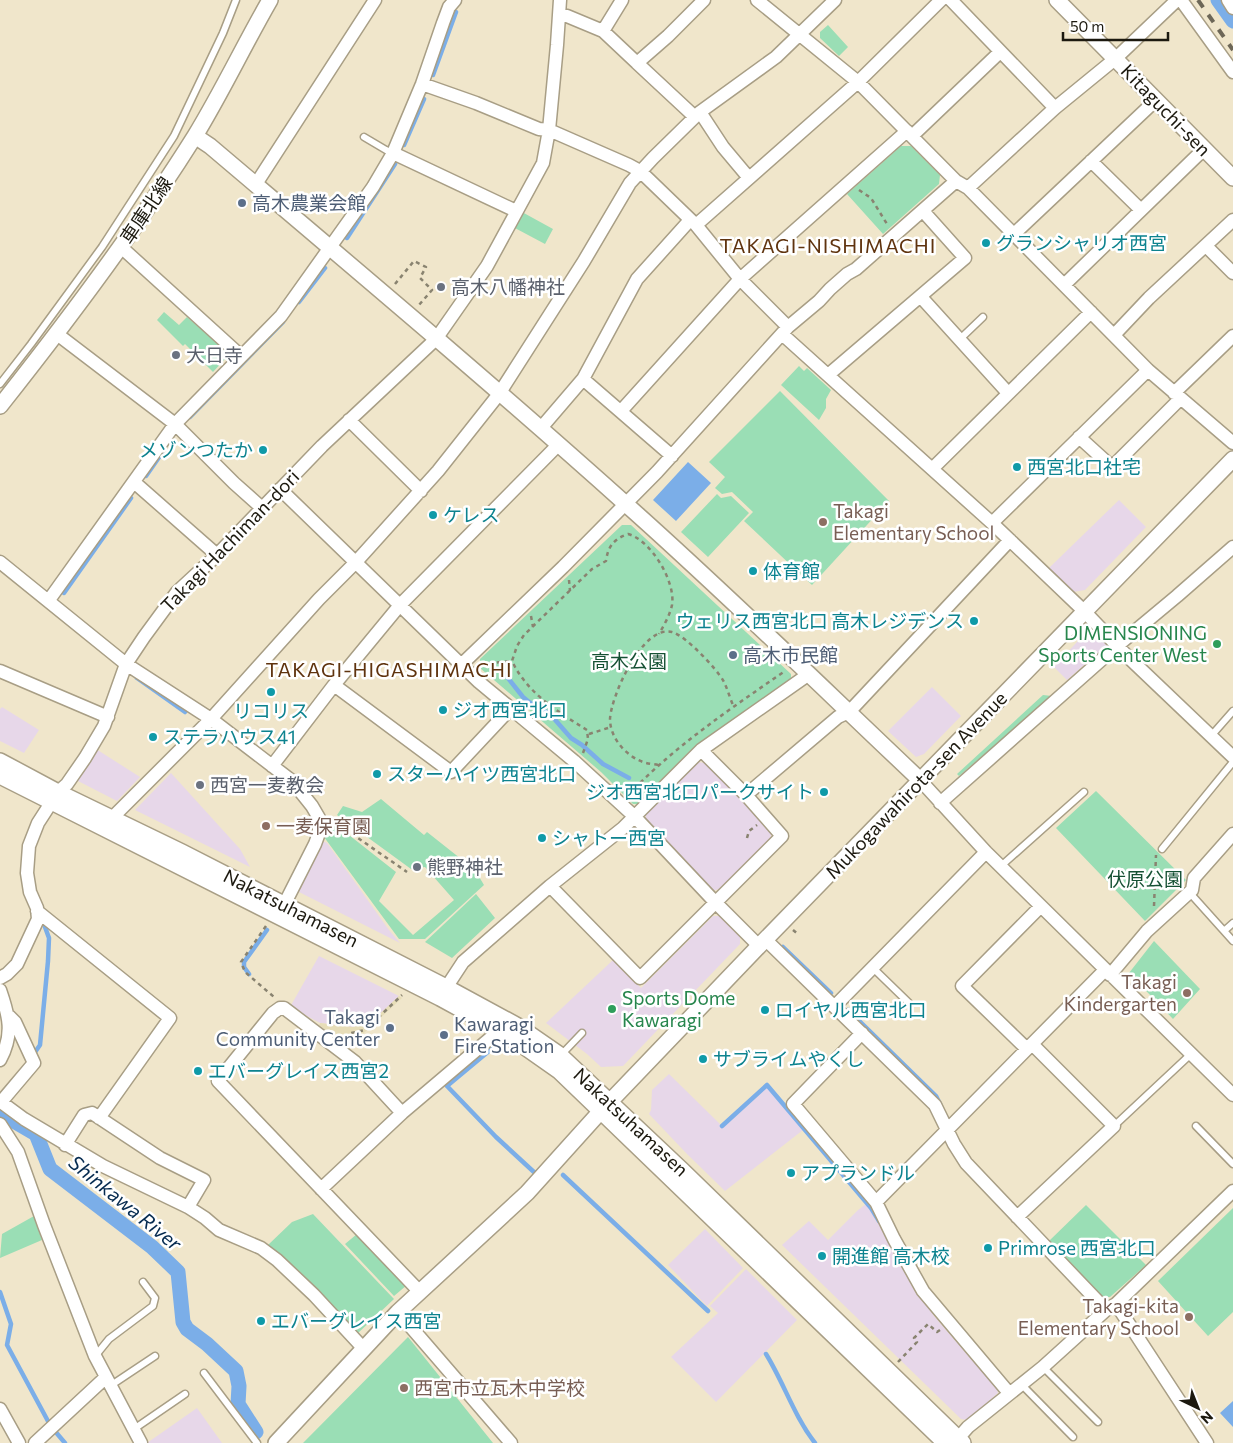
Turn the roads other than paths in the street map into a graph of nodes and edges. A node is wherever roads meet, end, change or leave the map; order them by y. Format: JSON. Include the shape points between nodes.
{"nodes":[{"id":1,"x":236,"y":0,"type":"edge"},
{"id":2,"x":270,"y":0,"type":"edge"},
{"id":3,"x":375,"y":0,"type":"edge"},
{"id":4,"x":560,"y":0,"type":"edge"},
{"id":5,"x":622,"y":0,"type":"edge"},
{"id":6,"x":704,"y":0,"type":"edge"},
{"id":7,"x":757,"y":0,"type":"edge"},
{"id":8,"x":835,"y":0,"type":"edge"},
{"id":9,"x":942,"y":0,"type":"edge"},
{"id":10,"x":951,"y":0,"type":"edge"},
{"id":11,"x":1057,"y":0,"type":"edge"},
{"id":12,"x":1177,"y":0,"type":"edge"},
{"id":13,"x":1181,"y":0,"type":"edge"},
{"id":14,"x":1228,"y":0,"type":"edge"},
{"id":15,"x":448,"y":2,"type":"edge"},
{"id":16,"x":1233,"y":8,"type":"edge"},
{"id":17,"x":559,"y":15,"type":"junction"},
{"id":18,"x":603,"y":31,"type":"junction"},
{"id":19,"x":799,"y":35,"type":"junction"},
{"id":20,"x":1000,"y":52,"type":"junction"},
{"id":21,"x":1115,"y":59,"type":"junction"},
{"id":22,"x":637,"y":63,"type":"junction"},
{"id":23,"x":1233,"y":72,"type":"edge"},
{"id":24,"x":858,"y":82,"type":"junction"},
{"id":25,"x":422,"y":84,"type":"junction"},
{"id":26,"x":1156,"y":100,"type":"junction"},
{"id":27,"x":1055,"y":108,"type":"junction"},
{"id":28,"x":698,"y":115,"type":"junction"},
{"id":29,"x":549,"y":130,"type":"junction"},
{"id":30,"x":909,"y":134,"type":"junction"},
{"id":31,"x":195,"y":136,"type":"junction"},
{"id":32,"x":364,"y":137,"type":"dead end"},
{"id":33,"x":1204,"y":149,"type":"junction"},
{"id":34,"x":393,"y":153,"type":"junction"},
{"id":35,"x":1091,"y":161,"type":"junction"},
{"id":36,"x":640,"y":171,"type":"junction"},
{"id":37,"x":749,"y":178,"type":"junction"},
{"id":38,"x":1233,"y":178,"type":"edge"},
{"id":39,"x":956,"y":181,"type":"junction"},
{"id":40,"x":256,"y":184,"type":"junction"},
{"id":41,"x":968,"y":188,"type":"junction"},
{"id":42,"x":1141,"y":210,"type":"junction"},
{"id":43,"x":516,"y":211,"type":"junction"},
{"id":44,"x":923,"y":211,"type":"junction"},
{"id":45,"x":1233,"y":220,"type":"edge"},
{"id":46,"x":693,"y":222,"type":"junction"},
{"id":47,"x":1013,"y":235,"type":"junction"},
{"id":48,"x":1206,"y":246,"type":"junction"},
{"id":49,"x":121,"y":247,"type":"junction"},
{"id":50,"x":330,"y":247,"type":"junction"},
{"id":51,"x":1233,"y":274,"type":"edge"},
{"id":52,"x":740,"y":278,"type":"junction"},
{"id":53,"x":1064,"y":285,"type":"junction"},
{"id":54,"x":921,"y":297,"type":"junction"},
{"id":55,"x":1090,"y":312,"type":"junction"},
{"id":56,"x":983,"y":318,"type":"dead end"},
{"id":57,"x":785,"y":331,"type":"junction"},
{"id":58,"x":57,"y":334,"type":"junction"},
{"id":59,"x":1114,"y":335,"type":"junction"},
{"id":60,"x":1233,"y":336,"type":"edge"},
{"id":61,"x":436,"y":339,"type":"junction"},
{"id":62,"x":959,"y":340,"type":"junction"},
{"id":63,"x":241,"y":356,"type":"junction"},
{"id":64,"x":1148,"y":370,"type":"junction"},
{"id":65,"x":828,"y":375,"type":"junction"},
{"id":66,"x":583,"y":379,"type":"junction"},
{"id":67,"x":0,"y":384,"type":"edge"},
{"id":68,"x":1008,"y":393,"type":"junction"},
{"id":69,"x":499,"y":394,"type":"junction"},
{"id":70,"x":1177,"y":396,"type":"junction"},
{"id":71,"x":0,"y":406,"type":"edge"},
{"id":72,"x":621,"y":411,"type":"junction"},
{"id":73,"x":349,"y":420,"type":"junction"},
{"id":74,"x":175,"y":424,"type":"junction"},
{"id":75,"x":540,"y":428,"type":"junction"},
{"id":76,"x":1079,"y":437,"type":"junction"},
{"id":77,"x":1233,"y":443,"type":"edge"},
{"id":78,"x":558,"y":445,"type":"junction"},
{"id":79,"x":672,"y":456,"type":"junction"},
{"id":80,"x":1233,"y":459,"type":"edge"},
{"id":81,"x":932,"y":469,"type":"junction"},
{"id":82,"x":134,"y":482,"type":"junction"},
{"id":83,"x":280,"y":489,"type":"junction"},
{"id":84,"x":421,"y":491,"type":"junction"},
{"id":85,"x":625,"y":504,"type":"junction"},
{"id":86,"x":262,"y":508,"type":"junction"},
{"id":87,"x":992,"y":523,"type":"junction"},
{"id":88,"x":1010,"y":540,"type":"junction"},
{"id":89,"x":1233,"y":546,"type":"edge"},
{"id":90,"x":217,"y":555,"type":"junction"},
{"id":91,"x":0,"y":562,"type":"edge"},
{"id":92,"x":356,"y":562,"type":"junction"},
{"id":93,"x":49,"y":600,"type":"junction"},
{"id":94,"x":400,"y":605,"type":"junction"},
{"id":95,"x":1084,"y":611,"type":"junction"},
{"id":96,"x":1117,"y":646,"type":"junction"},
{"id":97,"x":126,"y":664,"type":"junction"},
{"id":98,"x":466,"y":669,"type":"junction"},
{"id":99,"x":0,"y":671,"type":"edge"},
{"id":100,"x":809,"y":674,"type":"junction"},
{"id":101,"x":334,"y":685,"type":"junction"},
{"id":102,"x":511,"y":708,"type":"junction"},
{"id":103,"x":849,"y":712,"type":"junction"},
{"id":104,"x":1233,"y":712,"type":"edge"},
{"id":105,"x":108,"y":717,"type":"junction"},
{"id":106,"x":212,"y":719,"type":"junction"},
{"id":107,"x":1211,"y":736,"type":"junction"},
{"id":108,"x":701,"y":750,"type":"junction"},
{"id":109,"x":1233,"y":757,"type":"edge"},
{"id":110,"x":0,"y":761,"type":"edge"},
{"id":111,"x":1233,"y":762,"type":"edge"},
{"id":112,"x":272,"y":766,"type":"junction"},
{"id":113,"x":0,"y":776,"type":"edge"},
{"id":114,"x":920,"y":780,"type":"junction"},
{"id":115,"x":1084,"y":792,"type":"dead end"},
{"id":116,"x":746,"y":795,"type":"junction"},
{"id":117,"x":55,"y":797,"type":"junction"},
{"id":118,"x":940,"y":803,"type":"junction"},
{"id":119,"x":634,"y":816,"type":"junction"},
{"id":120,"x":107,"y":823,"type":"junction"},
{"id":121,"x":1233,"y":834,"type":"edge"},
{"id":122,"x":1162,"y":849,"type":"road end"},
{"id":123,"x":986,"y":852,"type":"junction"},
{"id":124,"x":1001,"y":866,"type":"junction"},
{"id":125,"x":550,"y":886,"type":"junction"},
{"id":126,"x":1189,"y":892,"type":"junction"},
{"id":127,"x":715,"y":902,"type":"junction"},
{"id":128,"x":1041,"y":906,"type":"junction"},
{"id":129,"x":37,"y":911,"type":"junction"},
{"id":130,"x":277,"y":915,"type":"junction"},
{"id":131,"x":1233,"y":922,"type":"edge"},
{"id":132,"x":1224,"y":931,"type":"junction"},
{"id":133,"x":1233,"y":941,"type":"edge"},
{"id":134,"x":763,"y":943,"type":"junction"},
{"id":135,"x":873,"y":968,"type":"junction"},
{"id":136,"x":1108,"y":972,"type":"junction"},
{"id":137,"x":0,"y":978,"type":"edge"},
{"id":138,"x":0,"y":990,"type":"edge"},
{"id":139,"x":443,"y":993,"type":"junction"},
{"id":140,"x":909,"y":1003,"type":"dead end"},
{"id":141,"x":835,"y":1006,"type":"junction"},
{"id":142,"x":9,"y":1016,"type":"junction"},
{"id":143,"x":500,"y":1030,"type":"junction"},
{"id":144,"x":862,"y":1033,"type":"junction"},
{"id":145,"x":582,"y":1034,"type":"dead end"},
{"id":146,"x":1029,"y":1046,"type":"junction"},
{"id":147,"x":1191,"y":1054,"type":"junction"},
{"id":148,"x":560,"y":1056,"type":"junction"},
{"id":149,"x":0,"y":1060,"type":"edge"},
{"id":150,"x":1233,"y":1095,"type":"edge"},
{"id":151,"x":1,"y":1103,"type":"edge"},
{"id":152,"x":605,"y":1107,"type":"junction"},
{"id":153,"x":402,"y":1113,"type":"junction"},
{"id":154,"x":99,"y":1118,"type":"junction"},
{"id":155,"x":0,"y":1124,"type":"edge"},
{"id":156,"x":1114,"y":1126,"type":"junction"},
{"id":157,"x":1196,"y":1126,"type":"dead end"},
{"id":158,"x":947,"y":1130,"type":"junction"},
{"id":159,"x":65,"y":1145,"type":"junction"},
{"id":160,"x":1233,"y":1164,"type":"edge"},
{"id":161,"x":322,"y":1189,"type":"junction"},
{"id":162,"x":1233,"y":1191,"type":"edge"},
{"id":163,"x":876,"y":1202,"type":"junction"},
{"id":164,"x":188,"y":1207,"type":"junction"},
{"id":165,"x":1017,"y":1217,"type":"junction"},
{"id":166,"x":143,"y":1282,"type":"dead end"},
{"id":167,"x":419,"y":1291,"type":"junction"},
{"id":168,"x":1111,"y":1307,"type":"junction"},
{"id":169,"x":398,"y":1312,"type":"junction"},
{"id":170,"x":364,"y":1349,"type":"junction"},
{"id":171,"x":95,"y":1356,"type":"junction"},
{"id":172,"x":155,"y":1356,"type":"dead end"},
{"id":173,"x":1043,"y":1367,"type":"junction"},
{"id":174,"x":204,"y":1373,"type":"dead end"},
{"id":175,"x":108,"y":1382,"type":"junction"},
{"id":176,"x":1021,"y":1384,"type":"junction"},
{"id":177,"x":185,"y":1394,"type":"dead end"},
{"id":178,"x":1009,"y":1394,"type":"junction"},
{"id":179,"x":0,"y":1408,"type":"edge"},
{"id":180,"x":1098,"y":1422,"type":"dead end"},
{"id":181,"x":134,"y":1429,"type":"junction"},
{"id":182,"x":1073,"y":1437,"type":"dead end"},
{"id":183,"x":955,"y":1442,"type":"edge"},
{"id":184,"x":19,"y":1443,"type":"edge"},
{"id":185,"x":35,"y":1443,"type":"edge"},
{"id":186,"x":141,"y":1443,"type":"edge"},
{"id":187,"x":257,"y":1443,"type":"edge"},
{"id":188,"x":276,"y":1443,"type":"edge"},
{"id":189,"x":511,"y":1443,"type":"edge"},
{"id":190,"x":1207,"y":1443,"type":"edge"}],
"edges":[{"from":1,"to":67,"type":"lane","via":[[174,136],[102,247]]},
{"from":2,"to":31,"type":"street","name":"車庫北線"},
{"from":3,"to":40,"type":"street"},
{"from":4,"to":17,"type":"street"},
{"from":5,"to":18,"type":"street"},
{"from":6,"to":22,"type":"street"},
{"from":7,"to":19,"type":"street"},
{"from":8,"to":19,"type":"street"},
{"from":9,"to":24,"type":"street"},
{"from":10,"to":20,"type":"street"},
{"from":11,"to":21,"type":"street","name":"Kitaguchi-sen"},
{"from":12,"to":21,"type":"street"},
{"from":13,"to":23,"type":"street"},
{"from":14,"to":16,"type":"street"},
{"from":15,"to":25,"type":"street"},
{"from":17,"to":18,"type":"street"},
{"from":17,"to":29,"type":"street"},
{"from":18,"to":22,"type":"street"},
{"from":19,"to":24,"type":"street"},
{"from":19,"to":28,"type":"street","via":[[761,69]]},
{"from":20,"to":27,"type":"street"},
{"from":20,"to":30,"type":"street"},
{"from":21,"to":26,"type":"street","name":"Kitaguchi-sen"},
{"from":21,"to":27,"type":"street"},
{"from":22,"to":28,"type":"street"},
{"from":24,"to":30,"type":"street"},
{"from":24,"to":37,"type":"street"},
{"from":25,"to":29,"type":"street"},
{"from":25,"to":34,"type":"street"},
{"from":26,"to":33,"type":"street","name":"Kitaguchi-sen"},
{"from":26,"to":35,"type":"street"},
{"from":27,"to":41,"type":"street"},
{"from":28,"to":36,"type":"street"},
{"from":28,"to":37,"type":"street"},
{"from":29,"to":36,"type":"street"},
{"from":29,"to":43,"type":"street","via":[[543,163]]},
{"from":30,"to":39,"type":"street"},
{"from":30,"to":52,"type":"street"},
{"from":31,"to":40,"type":"street"},
{"from":31,"to":49,"type":"street","name":"車庫北線"},
{"from":32,"to":34,"type":"lane"},
{"from":33,"to":38,"type":"street","name":"Kitaguchi-sen"},
{"from":33,"to":42,"type":"street"},
{"from":34,"to":43,"type":"street"},
{"from":34,"to":50,"type":"street"},
{"from":35,"to":42,"type":"street"},
{"from":35,"to":47,"type":"street"},
{"from":36,"to":46,"type":"street"},
{"from":36,"to":69,"type":"street"},
{"from":37,"to":46,"type":"street"},
{"from":39,"to":41,"type":"street"},
{"from":39,"to":44,"type":"street"},
{"from":40,"to":50,"type":"street"},
{"from":41,"to":47,"type":"street"},
{"from":42,"to":53,"type":"street"},
{"from":43,"to":61,"type":"street","name":"Takagi Hachiman-dori","via":[[486,266]]},
{"from":44,"to":54,"type":"street","via":[[965,258]]},
{"from":44,"to":57,"type":"street"},
{"from":45,"to":48,"type":"street"},
{"from":46,"to":52,"type":"street"},
{"from":46,"to":66,"type":"street","via":[[636,279]]},
{"from":47,"to":53,"type":"street"},
{"from":48,"to":51,"type":"street"},
{"from":48,"to":59,"type":"street"},
{"from":49,"to":58,"type":"street","name":"車庫北線"},
{"from":49,"to":63,"type":"street"},
{"from":50,"to":61,"type":"street"},
{"from":50,"to":63,"type":"street","via":[[281,316]]},
{"from":52,"to":57,"type":"street"},
{"from":52,"to":72,"type":"street"},
{"from":53,"to":55,"type":"street"},
{"from":54,"to":62,"type":"street"},
{"from":54,"to":65,"type":"street"},
{"from":55,"to":59,"type":"street"},
{"from":55,"to":68,"type":"street"},
{"from":56,"to":62,"type":"lane"},
{"from":57,"to":65,"type":"street"},
{"from":57,"to":79,"type":"street"},
{"from":58,"to":71,"type":"street","name":"車庫北線"},
{"from":58,"to":74,"type":"street"},
{"from":59,"to":64,"type":"street"},
{"from":60,"to":70,"type":"street"},
{"from":61,"to":69,"type":"street"},
{"from":61,"to":73,"type":"street","name":"Takagi Hachiman-dori"},
{"from":62,"to":68,"type":"street"},
{"from":63,"to":74,"type":"street"},
{"from":64,"to":70,"type":"street"},
{"from":64,"to":76,"type":"street"},
{"from":65,"to":81,"type":"street"},
{"from":66,"to":72,"type":"street"},
{"from":66,"to":75,"type":"street"},
{"from":68,"to":81,"type":"street"},
{"from":69,"to":75,"type":"street"},
{"from":69,"to":84,"type":"street"},
{"from":70,"to":76,"type":"street","via":[[1112,467]]},
{"from":70,"to":77,"type":"street"},
{"from":72,"to":79,"type":"street"},
{"from":73,"to":83,"type":"street","name":"Takagi Hachiman-dori"},
{"from":73,"to":84,"type":"street"},
{"from":74,"to":82,"type":"street"},
{"from":74,"to":86,"type":"street"},
{"from":75,"to":78,"type":"street"},
{"from":76,"to":87,"type":"street"},
{"from":78,"to":85,"type":"street"},
{"from":78,"to":94,"type":"street"},
{"from":79,"to":85,"type":"street"},
{"from":80,"to":95,"type":"street","name":"Mukogawahirota-sen Avenue"},
{"from":81,"to":87,"type":"street"},
{"from":82,"to":90,"type":"street"},
{"from":82,"to":93,"type":"street"},
{"from":83,"to":86,"type":"street","name":"Takagi Hachiman-dori"},
{"from":83,"to":92,"type":"street"},
{"from":84,"to":92,"type":"street"},
{"from":85,"to":98,"type":"street"},
{"from":85,"to":100,"type":"street"},
{"from":86,"to":90,"type":"street","name":"Takagi Hachiman-dori"},
{"from":87,"to":88,"type":"street"},
{"from":88,"to":95,"type":"street"},
{"from":88,"to":103,"type":"street"},
{"from":89,"to":96,"type":"street"},
{"from":90,"to":97,"type":"street","name":"Takagi Hachiman-dori","via":[[177,592]]},
{"from":91,"to":93,"type":"street"},
{"from":92,"to":94,"type":"street"},
{"from":92,"to":106,"type":"street"},
{"from":93,"to":97,"type":"street"},
{"from":94,"to":98,"type":"street"},
{"from":94,"to":101,"type":"street"},
{"from":95,"to":96,"type":"street"},
{"from":95,"to":114,"type":"street","name":"Mukogawahirota-sen Avenue"},
{"from":96,"to":107,"type":"street"},
{"from":96,"to":118,"type":"street"},
{"from":97,"to":105,"type":"street","name":"Takagi Hachiman-dori"},
{"from":97,"to":106,"type":"street"},
{"from":98,"to":102,"type":"street"},
{"from":99,"to":105,"type":"street"},
{"from":100,"to":103,"type":"street"},
{"from":100,"to":108,"type":"street"},
{"from":101,"to":102,"type":"street","via":[[451,772]]},
{"from":101,"to":112,"type":"street"},
{"from":102,"to":119,"type":"street"},
{"from":103,"to":114,"type":"street"},
{"from":103,"to":116,"type":"street","via":[[838,717]]},
{"from":104,"to":107,"type":"lane"},
{"from":105,"to":117,"type":"street","name":"Takagi Hachiman-dori","via":[[85,758]]},
{"from":106,"to":112,"type":"street"},
{"from":106,"to":120,"type":"street"},
{"from":107,"to":109,"type":"street"},
{"from":108,"to":116,"type":"street"},
{"from":108,"to":119,"type":"street"},
{"from":110,"to":117,"type":"street","name":"Nakatsuhamasen"},
{"from":111,"to":122,"type":"lane"},
{"from":112,"to":130,"type":"street","via":[[292,781],[319,818],[315,844]]},
{"from":113,"to":117,"type":"street","name":"Nakatsuhamasen"},
{"from":114,"to":118,"type":"street"},
{"from":114,"to":134,"type":"street","name":"Mukogawahirota-sen Avenue"},
{"from":115,"to":124,"type":"lane"},
{"from":116,"to":127,"type":"street","via":[[782,836]]},
{"from":117,"to":120,"type":"street","name":"Nakatsuhamasen"},
{"from":117,"to":129,"type":"street","name":"Takagi Hachiman-dori","via":[[38,822],[29,846],[27,873]]},
{"from":118,"to":123,"type":"street"},
{"from":119,"to":125,"type":"street"},
{"from":119,"to":127,"type":"street"},
{"from":120,"to":130,"type":"street","name":"Nakatsuhamasen"},
{"from":121,"to":126,"type":"street","via":[[1194,878]]},
{"from":123,"to":124,"type":"street"},
{"from":123,"to":135,"type":"street"},
{"from":124,"to":128,"type":"street"},
{"from":125,"to":127,"type":"street","via":[[640,978]]},
{"from":125,"to":139,"type":"street","via":[[463,962]]},
{"from":126,"to":132,"type":"lane"},
{"from":126,"to":136,"type":"street"},
{"from":127,"to":134,"type":"street"},
{"from":128,"to":136,"type":"street"},
{"from":128,"to":146,"type":"street","via":[[962,986]]},
{"from":129,"to":137,"type":"street","via":[[38,919],[17,964]]},
{"from":129,"to":154,"type":"street","via":[[170,1018]]},
{"from":130,"to":139,"type":"street","name":"Nakatsuhamasen"},
{"from":131,"to":132,"type":"lane"},
{"from":132,"to":133,"type":"lane"},
{"from":134,"to":141,"type":"street"},
{"from":134,"to":152,"type":"street","name":"Mukogawahirota-sen Avenue"},
{"from":135,"to":140,"type":"lane"},
{"from":135,"to":141,"type":"street"},
{"from":136,"to":146,"type":"street"},
{"from":136,"to":147,"type":"street"},
{"from":138,"to":142,"type":"street"},
{"from":139,"to":143,"type":"street","name":"Nakatsuhamasen"},
{"from":139,"to":148,"type":"street","name":"Nakatsuhamasen","via":[[518,1026]]},
{"from":141,"to":144,"type":"street"},
{"from":142,"to":149,"type":"street","via":[[7,1041]]},
{"from":142,"to":151,"type":"street","via":[[34,1063]]},
{"from":143,"to":152,"type":"street","name":"Nakatsuhamasen"},
{"from":143,"to":153,"type":"street"},
{"from":144,"to":158,"type":"street","via":[[935,1105]]},
{"from":144,"to":163,"type":"street","via":[[793,1104]]},
{"from":145,"to":148,"type":"lane"},
{"from":146,"to":156,"type":"street"},
{"from":146,"to":158,"type":"street"},
{"from":147,"to":150,"type":"street"},
{"from":147,"to":156,"type":"lane"},
{"from":148,"to":152,"type":"street","name":"Nakatsuhamasen"},
{"from":151,"to":159,"type":"street"},
{"from":152,"to":167,"type":"street","name":"Mukogawahirota-sen Avenue","via":[[527,1193]]},
{"from":152,"to":183,"type":"street","name":"Nakatsuhamasen"},
{"from":153,"to":161,"type":"street"},
{"from":153,"to":161,"type":"street","via":[[355,1062],[337,1048],[284,1008],[273,1013],[218,1081]]},
{"from":154,"to":159,"type":"street","via":[[92,1113],[84,1115]]},
{"from":154,"to":164,"type":"street","via":[[160,1158],[204,1180]]},
{"from":155,"to":171,"type":"street","via":[[18,1152]]},
{"from":156,"to":165,"type":"street"},
{"from":157,"to":160,"type":"lane"},
{"from":158,"to":163,"type":"street"},
{"from":158,"to":165,"type":"street","via":[[966,1163]]},
{"from":159,"to":164,"type":"street"},
{"from":161,"to":167,"type":"street"},
{"from":162,"to":168,"type":"street"},
{"from":163,"to":178,"type":"street","via":[[923,1291]]},
{"from":164,"to":170,"type":"street","via":[[219,1230],[261,1248],[277,1260]]},
{"from":165,"to":168,"type":"street"},
{"from":166,"to":171,"type":"lane","via":[[155,1298],[153,1306],[109,1339]]},
{"from":167,"to":169,"type":"street","name":"Mukogawahirota-sen Avenue"},
{"from":168,"to":173,"type":"street"},
{"from":168,"to":190,"type":"street"},
{"from":169,"to":170,"type":"street","name":"Mukogawahirota-sen Avenue"},
{"from":169,"to":189,"type":"street"},
{"from":170,"to":188,"type":"street","name":"Mukogawahirota-sen Avenue"},
{"from":171,"to":175,"type":"street"},
{"from":172,"to":175,"type":"lane"},
{"from":173,"to":176,"type":"street"},
{"from":173,"to":180,"type":"lane"},
{"from":174,"to":187,"type":"lane"},
{"from":175,"to":181,"type":"street"},
{"from":175,"to":185,"type":"street"},
{"from":176,"to":178,"type":"street"},
{"from":176,"to":182,"type":"lane"},
{"from":177,"to":181,"type":"lane"},
{"from":178,"to":183,"type":"street"},
{"from":179,"to":184,"type":"street"},
{"from":181,"to":186,"type":"street"}]}
